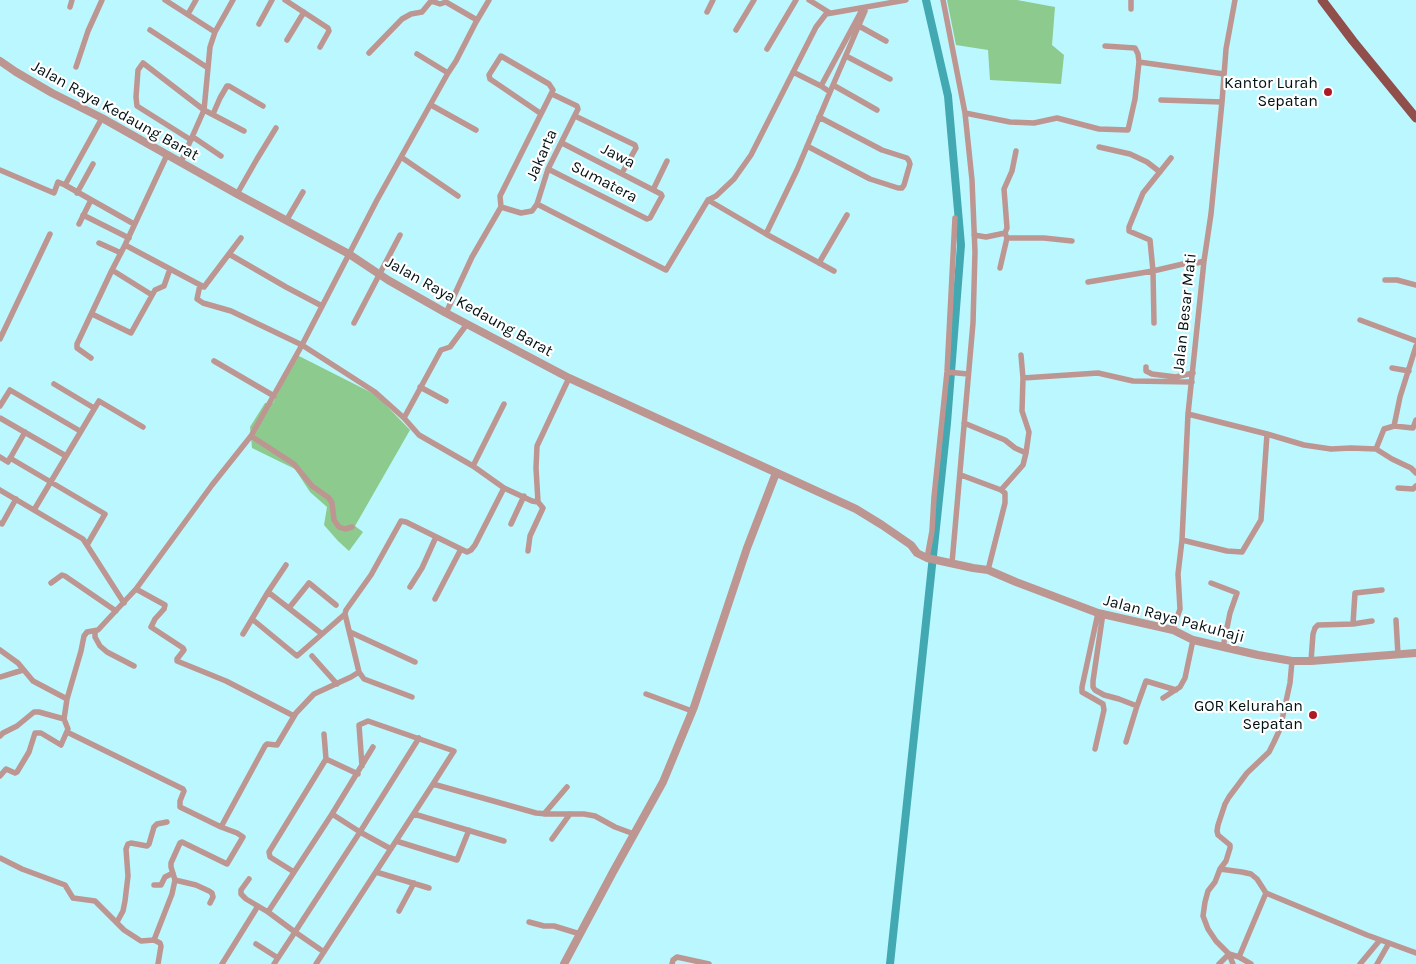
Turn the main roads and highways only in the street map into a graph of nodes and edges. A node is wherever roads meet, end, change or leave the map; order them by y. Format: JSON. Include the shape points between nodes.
{"nodes":[{"id":1,"x":1322,"y":0,"type":"edge"},
{"id":2,"x":1416,"y":118,"type":"edge"}],
"edges":[{"from":1,"to":2,"type":"main road"}]}
